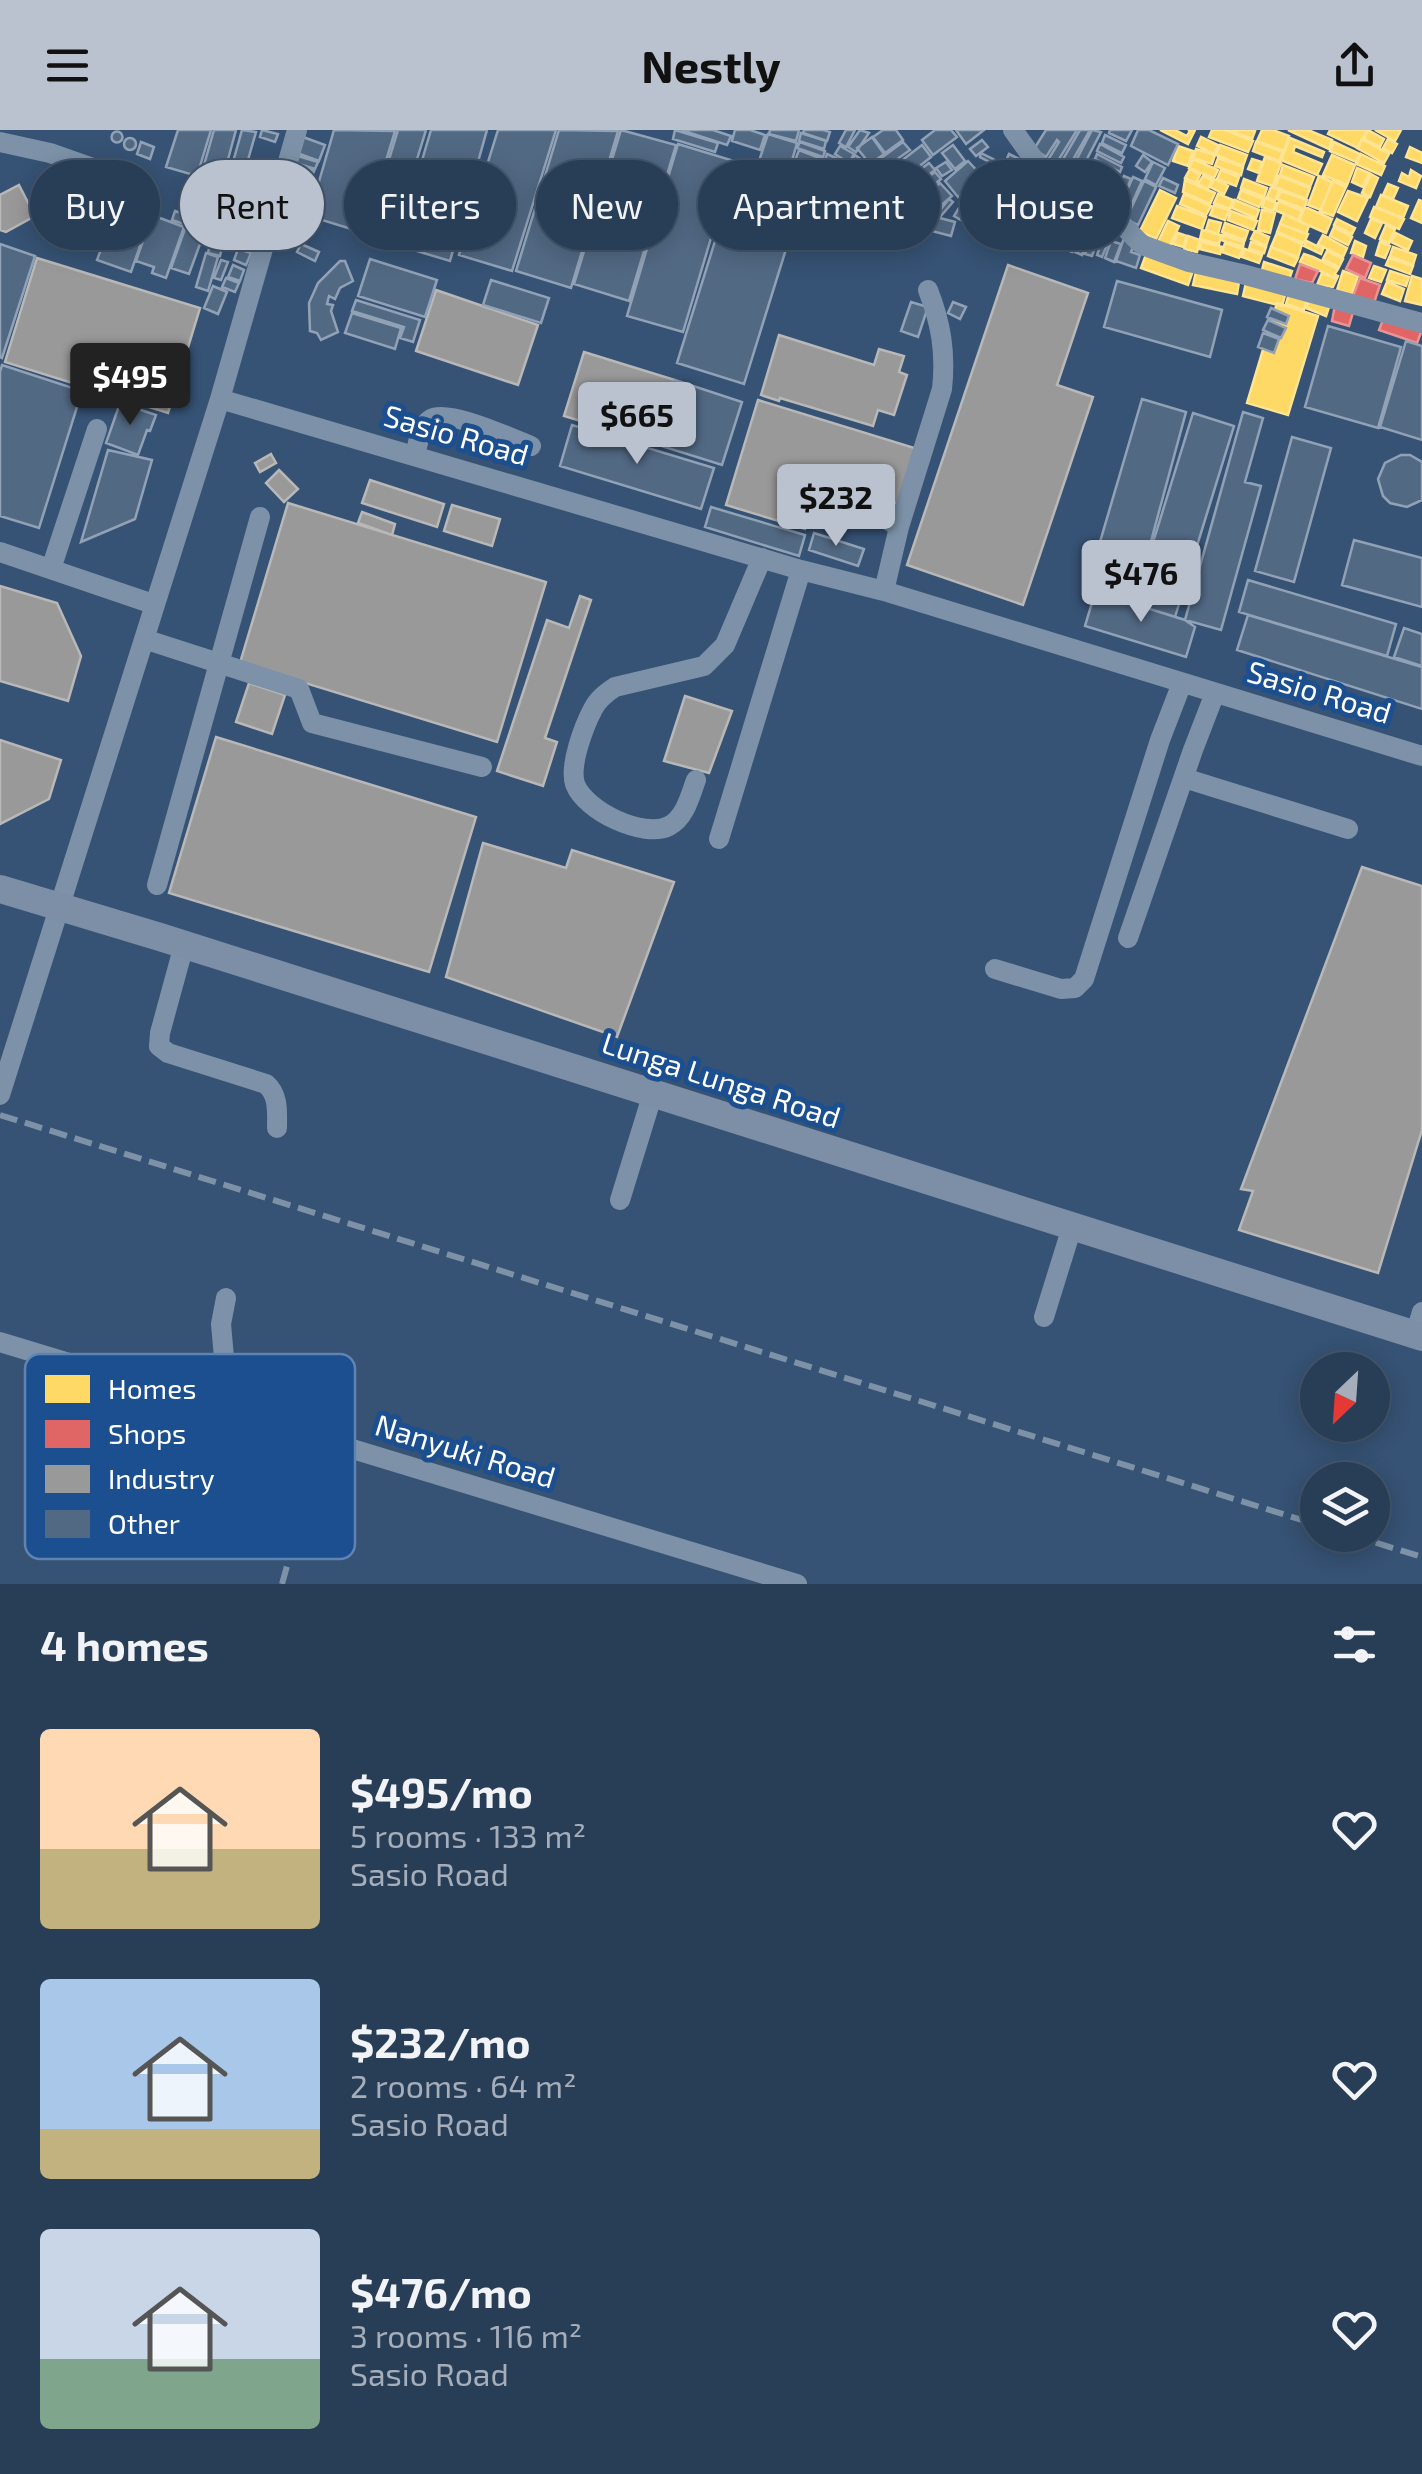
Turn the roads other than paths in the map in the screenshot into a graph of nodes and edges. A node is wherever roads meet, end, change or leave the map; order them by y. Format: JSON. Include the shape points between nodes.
{"nodes":[{"id":1,"x":56,"y":130,"type":"edge"},
{"id":2,"x":297,"y":130,"type":"edge"},
{"id":3,"x":1013,"y":130,"type":"edge"},
{"id":4,"x":0,"y":142,"type":"edge"},
{"id":5,"x":50,"y":153,"type":"junction"},
{"id":6,"x":70,"y":160,"type":"edge"},
{"id":7,"x":928,"y":290,"type":"dead end"},
{"id":8,"x":1422,"y":323,"type":"edge"},
{"id":9,"x":220,"y":399,"type":"junction"},
{"id":10,"x":97,"y":429,"type":"dead end"},
{"id":11,"x":531,"y":446,"type":"dead end"},
{"id":12,"x":415,"y":456,"type":"junction"},
{"id":13,"x":832,"y":500,"type":"dead end"},
{"id":14,"x":260,"y":517,"type":"dead end"},
{"id":15,"x":899,"y":527,"type":"junction"},
{"id":16,"x":0,"y":552,"type":"edge"},
{"id":17,"x":762,"y":558,"type":"junction"},
{"id":18,"x":51,"y":569,"type":"junction"},
{"id":19,"x":801,"y":570,"type":"junction"},
{"id":20,"x":884,"y":591,"type":"junction"},
{"id":21,"x":154,"y":604,"type":"junction"},
{"id":22,"x":144,"y":639,"type":"junction"},
{"id":23,"x":218,"y":664,"type":"junction"},
{"id":24,"x":1182,"y":683,"type":"junction"},
{"id":25,"x":1216,"y":693,"type":"junction"},
{"id":26,"x":1422,"y":756,"type":"edge"},
{"id":27,"x":482,"y":767,"type":"dead end"},
{"id":28,"x":1184,"y":778,"type":"junction"},
{"id":29,"x":696,"y":780,"type":"dead end"},
{"id":30,"x":1348,"y":828,"type":"dead end"},
{"id":31,"x":719,"y":840,"type":"dead end"},
{"id":32,"x":157,"y":885,"type":"dead end"},
{"id":33,"x":0,"y":888,"type":"edge"},
{"id":34,"x":59,"y":906,"type":"junction"},
{"id":35,"x":1128,"y":938,"type":"dead end"},
{"id":36,"x":184,"y":945,"type":"junction"},
{"id":37,"x":995,"y":969,"type":"dead end"},
{"id":38,"x":652,"y":1093,"type":"junction"},
{"id":39,"x":0,"y":1095,"type":"edge"},
{"id":40,"x":277,"y":1128,"type":"dead end"},
{"id":41,"x":620,"y":1200,"type":"dead end"},
{"id":42,"x":1072,"y":1226,"type":"junction"},
{"id":43,"x":226,"y":1298,"type":"dead end"},
{"id":44,"x":1044,"y":1317,"type":"dead end"},
{"id":45,"x":1420,"y":1328,"type":"edge"},
{"id":46,"x":0,"y":1342,"type":"edge"},
{"id":47,"x":39,"y":1354,"type":"edge"},
{"id":48,"x":224,"y":1354,"type":"edge"},
{"id":49,"x":355,"y":1453,"type":"edge"},
{"id":50,"x":729,"y":1574,"type":"edge"},
{"id":51,"x":797,"y":1584,"type":"edge"}],
"edges":[{"from":1,"to":5,"type":"street"},
{"from":2,"to":9,"type":"street"},
{"from":3,"to":8,"type":"street","via":[[1043,169],[1097,199],[1146,246]]},
{"from":4,"to":5,"type":"street"},
{"from":5,"to":6,"type":"street"},
{"from":7,"to":15,"type":"street","via":[[940,323],[942,389]]},
{"from":9,"to":12,"type":"street","name":"Sasio Road"},
{"from":9,"to":21,"type":"street"},
{"from":10,"to":18,"type":"street"},
{"from":11,"to":12,"type":"street","via":[[438,416],[428,421]]},
{"from":12,"to":17,"type":"street","name":"Sasio Road"},
{"from":13,"to":15,"type":"street","via":[[865,507]]},
{"from":14,"to":23,"type":"street"},
{"from":15,"to":20,"type":"street"},
{"from":16,"to":18,"type":"street"},
{"from":17,"to":19,"type":"street","name":"Sasio Road"},
{"from":17,"to":29,"type":"street","via":[[716,656],[704,666],[603,695],[574,769],[575,784],[595,808],[652,832],[679,818]]},
{"from":18,"to":21,"type":"street"},
{"from":19,"to":20,"type":"street","name":"Sasio Road"},
{"from":19,"to":31,"type":"street"},
{"from":20,"to":24,"type":"street","name":"Sasio Road"},
{"from":21,"to":22,"type":"street"},
{"from":22,"to":23,"type":"street"},
{"from":22,"to":34,"type":"street"},
{"from":23,"to":27,"type":"street","via":[[299,689],[312,723]]},
{"from":23,"to":32,"type":"street"},
{"from":24,"to":25,"type":"street","name":"Sasio Road"},
{"from":24,"to":37,"type":"street","via":[[1084,979],[1061,989]]},
{"from":25,"to":26,"type":"street","name":"Sasio Road"},
{"from":25,"to":28,"type":"street"},
{"from":28,"to":30,"type":"street"},
{"from":28,"to":35,"type":"street"},
{"from":33,"to":34,"type":"main road","name":"Lunga Lunga Road"},
{"from":34,"to":36,"type":"main road","name":"Lunga Lunga Road"},
{"from":34,"to":39,"type":"street"},
{"from":36,"to":38,"type":"main road","name":"Lunga Lunga Road"},
{"from":36,"to":40,"type":"street","via":[[160,1046],[266,1084],[276,1097]]},
{"from":38,"to":41,"type":"street"},
{"from":38,"to":42,"type":"main road","name":"Lunga Lunga Road"},
{"from":42,"to":44,"type":"street"},
{"from":42,"to":45,"type":"main road","name":"Lunga Lunga Road"},
{"from":43,"to":48,"type":"street"},
{"from":46,"to":47,"type":"street","name":"Nanyuki Road"},
{"from":49,"to":50,"type":"street","name":"Nanyuki Road"},
{"from":50,"to":51,"type":"street","name":"Nanyuki Road"}]}
